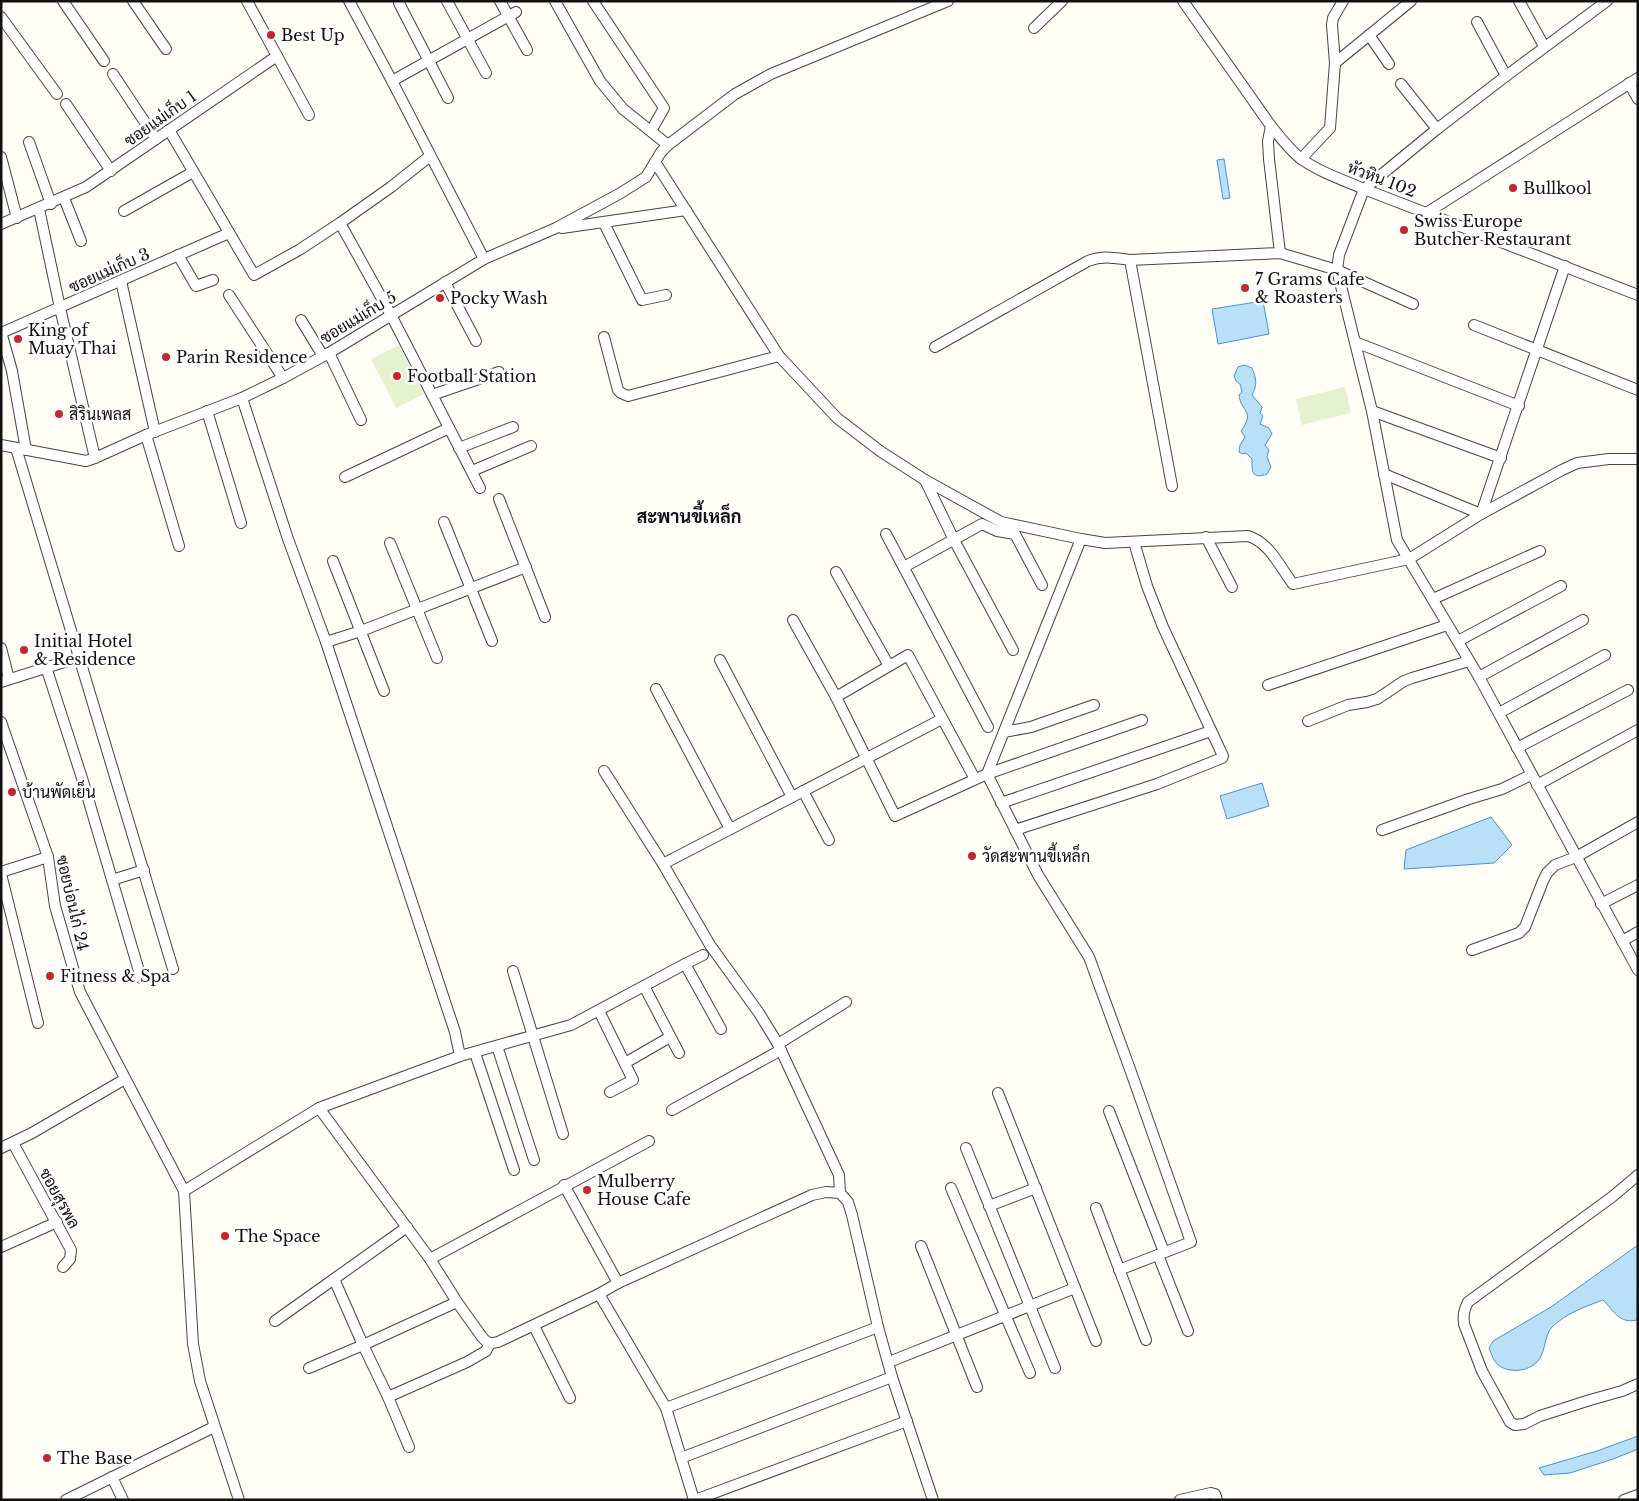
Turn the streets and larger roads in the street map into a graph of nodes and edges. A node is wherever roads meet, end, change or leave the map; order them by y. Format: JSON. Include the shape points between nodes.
{"nodes":[{"id":1,"x":63,"y":1,"type":"edge"},
{"id":2,"x":133,"y":1,"type":"edge"},
{"id":3,"x":247,"y":1,"type":"edge"},
{"id":4,"x":349,"y":1,"type":"edge"},
{"id":5,"x":447,"y":1,"type":"edge"},
{"id":6,"x":500,"y":1,"type":"edge"},
{"id":7,"x":555,"y":1,"type":"edge"},
{"id":8,"x":593,"y":1,"type":"edge"},
{"id":9,"x":948,"y":1,"type":"edge"},
{"id":10,"x":1062,"y":1,"type":"edge"},
{"id":11,"x":1183,"y":1,"type":"edge"},
{"id":12,"x":1343,"y":1,"type":"edge"},
{"id":13,"x":1411,"y":1,"type":"edge"},
{"id":14,"x":1519,"y":1,"type":"edge"},
{"id":15,"x":1607,"y":1,"type":"edge"},
{"id":16,"x":399,"y":3,"type":"dead end"},
{"id":17,"x":1594,"y":5,"type":"edge"},
{"id":18,"x":512,"y":15,"type":"junction"},
{"id":19,"x":1,"y":17,"type":"edge"},
{"id":20,"x":1477,"y":22,"type":"dead end"},
{"id":21,"x":1034,"y":28,"type":"dead end"},
{"id":22,"x":1369,"y":35,"type":"junction"},
{"id":23,"x":468,"y":39,"type":"junction"},
{"id":24,"x":1544,"y":46,"type":"junction"},
{"id":25,"x":166,"y":49,"type":"dead end"},
{"id":26,"x":528,"y":50,"type":"dead end"},
{"id":27,"x":277,"y":56,"type":"junction"},
{"id":28,"x":104,"y":61,"type":"dead end"},
{"id":29,"x":429,"y":61,"type":"junction"},
{"id":30,"x":1335,"y":63,"type":"junction"},
{"id":31,"x":1389,"y":64,"type":"dead end"},
{"id":32,"x":486,"y":73,"type":"dead end"},
{"id":33,"x":113,"y":74,"type":"dead end"},
{"id":34,"x":1506,"y":76,"type":"junction"},
{"id":35,"x":1633,"y":80,"type":"edge"},
{"id":36,"x":392,"y":81,"type":"junction"},
{"id":37,"x":1401,"y":84,"type":"dead end"},
{"id":38,"x":57,"y":94,"type":"dead end"},
{"id":39,"x":448,"y":98,"type":"dead end"},
{"id":40,"x":1638,"y":99,"type":"edge"},
{"id":41,"x":66,"y":104,"type":"dead end"},
{"id":42,"x":308,"y":116,"type":"dead end"},
{"id":43,"x":1271,"y":126,"type":"junction"},
{"id":44,"x":1437,"y":129,"type":"junction"},
{"id":45,"x":169,"y":130,"type":"junction"},
{"id":46,"x":652,"y":131,"type":"junction"},
{"id":47,"x":156,"y":139,"type":"junction"},
{"id":48,"x":30,"y":142,"type":"dead end"},
{"id":49,"x":668,"y":145,"type":"junction"},
{"id":50,"x":430,"y":156,"type":"junction"},
{"id":51,"x":1,"y":157,"type":"edge"},
{"id":52,"x":1302,"y":158,"type":"junction"},
{"id":53,"x":655,"y":162,"type":"junction"},
{"id":54,"x":111,"y":171,"type":"junction"},
{"id":55,"x":193,"y":172,"type":"junction"},
{"id":56,"x":1364,"y":189,"type":"junction"},
{"id":57,"x":64,"y":198,"type":"junction"},
{"id":58,"x":51,"y":204,"type":"junction"},
{"id":59,"x":39,"y":209,"type":"junction"},
{"id":60,"x":686,"y":210,"type":"junction"},
{"id":61,"x":124,"y":211,"type":"dead end"},
{"id":62,"x":1428,"y":212,"type":"junction"},
{"id":63,"x":17,"y":218,"type":"junction"},
{"id":64,"x":604,"y":223,"type":"junction"},
{"id":65,"x":1,"y":224,"type":"edge"},
{"id":66,"x":340,"y":224,"type":"junction"},
{"id":67,"x":556,"y":228,"type":"junction"},
{"id":68,"x":229,"y":233,"type":"junction"},
{"id":69,"x":80,"y":241,"type":"dead end"},
{"id":70,"x":1280,"y":253,"type":"junction"},
{"id":71,"x":178,"y":255,"type":"junction"},
{"id":72,"x":484,"y":259,"type":"junction"},
{"id":73,"x":1130,"y":260,"type":"junction"},
{"id":74,"x":1565,"y":266,"type":"junction"},
{"id":75,"x":1337,"y":270,"type":"junction"},
{"id":76,"x":213,"y":280,"type":"dead end"},
{"id":77,"x":121,"y":281,"type":"junction"},
{"id":78,"x":444,"y":282,"type":"junction"},
{"id":79,"x":1635,"y":290,"type":"edge"},
{"id":80,"x":666,"y":294,"type":"dead end"},
{"id":81,"x":229,"y":295,"type":"dead end"},
{"id":82,"x":1413,"y":304,"type":"dead end"},
{"id":83,"x":60,"y":308,"type":"junction"},
{"id":84,"x":391,"y":315,"type":"junction"},
{"id":85,"x":301,"y":320,"type":"dead end"},
{"id":86,"x":1474,"y":326,"type":"dead end"},
{"id":87,"x":1,"y":333,"type":"edge"},
{"id":88,"x":604,"y":337,"type":"dead end"},
{"id":89,"x":476,"y":341,"type":"dead end"},
{"id":90,"x":1355,"y":342,"type":"junction"},
{"id":91,"x":935,"y":347,"type":"dead end"},
{"id":92,"x":1538,"y":351,"type":"junction"},
{"id":93,"x":326,"y":354,"type":"junction"},
{"id":94,"x":779,"y":356,"type":"junction"},
{"id":95,"x":499,"y":372,"type":"dead end"},
{"id":96,"x":283,"y":378,"type":"junction"},
{"id":97,"x":1638,"y":390,"type":"edge"},
{"id":98,"x":432,"y":395,"type":"junction"},
{"id":99,"x":242,"y":398,"type":"junction"},
{"id":100,"x":1519,"y":406,"type":"junction"},
{"id":101,"x":207,"y":411,"type":"junction"},
{"id":102,"x":1372,"y":412,"type":"junction"},
{"id":103,"x":361,"y":420,"type":"dead end"},
{"id":104,"x":512,"y":427,"type":"dead end"},
{"id":105,"x":449,"y":428,"type":"junction"},
{"id":106,"x":150,"y":434,"type":"junction"},
{"id":107,"x":1,"y":445,"type":"edge"},
{"id":108,"x":531,"y":446,"type":"dead end"},
{"id":109,"x":460,"y":448,"type":"junction"},
{"id":110,"x":21,"y":449,"type":"junction"},
{"id":111,"x":95,"y":458,"type":"junction"},
{"id":112,"x":1501,"y":458,"type":"junction"},
{"id":113,"x":1638,"y":459,"type":"edge"},
{"id":114,"x":472,"y":472,"type":"junction"},
{"id":115,"x":1384,"y":474,"type":"junction"},
{"id":116,"x":345,"y":477,"type":"dead end"},
{"id":117,"x":925,"y":480,"type":"junction"},
{"id":118,"x":1172,"y":486,"type":"dead end"},
{"id":119,"x":480,"y":488,"type":"dead end"},
{"id":120,"x":499,"y":499,"type":"dead end"},
{"id":121,"x":1482,"y":514,"type":"junction"},
{"id":122,"x":444,"y":522,"type":"dead end"},
{"id":123,"x":241,"y":524,"type":"dead end"},
{"id":124,"x":886,"y":534,"type":"dead end"},
{"id":125,"x":1206,"y":538,"type":"junction"},
{"id":126,"x":1081,"y":539,"type":"junction"},
{"id":127,"x":954,"y":540,"type":"junction"},
{"id":128,"x":1134,"y":542,"type":"junction"},
{"id":129,"x":390,"y":543,"type":"dead end"},
{"id":130,"x":179,"y":546,"type":"dead end"},
{"id":131,"x":1540,"y":551,"type":"dead end"},
{"id":132,"x":1409,"y":559,"type":"junction"},
{"id":133,"x":333,"y":561,"type":"dead end"},
{"id":134,"x":526,"y":567,"type":"junction"},
{"id":135,"x":904,"y":567,"type":"junction"},
{"id":136,"x":836,"y":572,"type":"dead end"},
{"id":137,"x":1042,"y":585,"type":"dead end"},
{"id":138,"x":1561,"y":586,"type":"dead end"},
{"id":139,"x":1232,"y":587,"type":"dead end"},
{"id":140,"x":471,"y":588,"type":"junction"},
{"id":141,"x":1433,"y":599,"type":"junction"},
{"id":142,"x":417,"y":609,"type":"junction"},
{"id":143,"x":545,"y":617,"type":"dead end"},
{"id":144,"x":793,"y":620,"type":"dead end"},
{"id":145,"x":1583,"y":620,"type":"dead end"},
{"id":146,"x":1447,"y":625,"type":"junction"},
{"id":147,"x":361,"y":632,"type":"junction"},
{"id":148,"x":492,"y":641,"type":"dead end"},
{"id":149,"x":1458,"y":641,"type":"junction"},
{"id":150,"x":326,"y":642,"type":"junction"},
{"id":151,"x":1,"y":648,"type":"edge"},
{"id":152,"x":1013,"y":650,"type":"dead end"},
{"id":153,"x":1605,"y":654,"type":"dead end"},
{"id":154,"x":80,"y":657,"type":"junction"},
{"id":155,"x":437,"y":658,"type":"dead end"},
{"id":156,"x":720,"y":660,"type":"dead end"},
{"id":157,"x":1469,"y":661,"type":"junction"},
{"id":158,"x":889,"y":666,"type":"junction"},
{"id":159,"x":46,"y":667,"type":"junction"},
{"id":160,"x":1479,"y":677,"type":"junction"},
{"id":161,"x":5,"y":680,"type":"edge"},
{"id":162,"x":1268,"y":684,"type":"dead end"},
{"id":163,"x":656,"y":689,"type":"dead end"},
{"id":164,"x":1628,"y":690,"type":"dead end"},
{"id":165,"x":384,"y":691,"type":"dead end"},
{"id":166,"x":836,"y":698,"type":"junction"},
{"id":167,"x":1094,"y":705,"type":"dead end"},
{"id":168,"x":1499,"y":713,"type":"junction"},
{"id":169,"x":942,"y":719,"type":"junction"},
{"id":170,"x":1142,"y":720,"type":"dead end"},
{"id":171,"x":1308,"y":721,"type":"dead end"},
{"id":172,"x":1,"y":722,"type":"edge"},
{"id":173,"x":988,"y":727,"type":"dead end"},
{"id":174,"x":1638,"y":730,"type":"edge"},
{"id":175,"x":1211,"y":731,"type":"junction"},
{"id":176,"x":1004,"y":732,"type":"junction"},
{"id":177,"x":1517,"y":748,"type":"junction"},
{"id":178,"x":867,"y":758,"type":"junction"},
{"id":179,"x":604,"y":771,"type":"dead end"},
{"id":180,"x":987,"y":774,"type":"junction"},
{"id":181,"x":1532,"y":775,"type":"junction"},
{"id":182,"x":975,"y":779,"type":"junction"},
{"id":183,"x":1537,"y":785,"type":"junction"},
{"id":184,"x":804,"y":791,"type":"junction"},
{"id":185,"x":792,"y":797,"type":"junction"},
{"id":186,"x":1001,"y":803,"type":"junction"},
{"id":187,"x":1638,"y":822,"type":"edge"},
{"id":188,"x":730,"y":829,"type":"junction"},
{"id":189,"x":1015,"y":830,"type":"junction"},
{"id":190,"x":1382,"y":830,"type":"dead end"},
{"id":191,"x":829,"y":840,"type":"dead end"},
{"id":192,"x":48,"y":857,"type":"junction"},
{"id":193,"x":1576,"y":857,"type":"junction"},
{"id":194,"x":663,"y":864,"type":"junction"},
{"id":195,"x":144,"y":870,"type":"junction"},
{"id":196,"x":1,"y":873,"type":"edge"},
{"id":197,"x":112,"y":880,"type":"junction"},
{"id":198,"x":1638,"y":885,"type":"edge"},
{"id":199,"x":1601,"y":904,"type":"junction"},
{"id":200,"x":1638,"y":932,"type":"edge"},
{"id":201,"x":1622,"y":941,"type":"junction"},
{"id":202,"x":1472,"y":950,"type":"dead end"},
{"id":203,"x":703,"y":955,"type":"dead end"},
{"id":204,"x":686,"y":964,"type":"junction"},
{"id":205,"x":173,"y":969,"type":"dead end"},
{"id":206,"x":1638,"y":970,"type":"edge"},
{"id":207,"x":513,"y":971,"type":"dead end"},
{"id":208,"x":141,"y":978,"type":"dead end"},
{"id":209,"x":644,"y":986,"type":"junction"},
{"id":210,"x":846,"y":1002,"type":"dead end"},
{"id":211,"x":599,"y":1010,"type":"junction"},
{"id":212,"x":38,"y":1023,"type":"dead end"},
{"id":213,"x":721,"y":1028,"type":"dead end"},
{"id":214,"x":532,"y":1036,"type":"junction"},
{"id":215,"x":670,"y":1037,"type":"junction"},
{"id":216,"x":497,"y":1046,"type":"junction"},
{"id":217,"x":779,"y":1047,"type":"junction"},
{"id":218,"x":679,"y":1052,"type":"dead end"},
{"id":219,"x":475,"y":1053,"type":"junction"},
{"id":220,"x":460,"y":1056,"type":"junction"},
{"id":221,"x":625,"y":1062,"type":"junction"},
{"id":222,"x":125,"y":1079,"type":"junction"},
{"id":223,"x":610,"y":1092,"type":"dead end"},
{"id":224,"x":998,"y":1093,"type":"dead end"},
{"id":225,"x":319,"y":1108,"type":"junction"},
{"id":226,"x":672,"y":1110,"type":"dead end"},
{"id":227,"x":1109,"y":1110,"type":"dead end"},
{"id":228,"x":563,"y":1134,"type":"dead end"},
{"id":229,"x":649,"y":1141,"type":"dead end"},
{"id":230,"x":13,"y":1143,"type":"junction"},
{"id":231,"x":1,"y":1148,"type":"edge"},
{"id":232,"x":966,"y":1148,"type":"dead end"},
{"id":233,"x":534,"y":1160,"type":"dead end"},
{"id":234,"x":514,"y":1170,"type":"dead end"},
{"id":235,"x":1638,"y":1175,"type":"edge"},
{"id":236,"x":564,"y":1185,"type":"junction"},
{"id":237,"x":951,"y":1188,"type":"dead end"},
{"id":238,"x":1036,"y":1188,"type":"junction"},
{"id":239,"x":184,"y":1190,"type":"junction"},
{"id":240,"x":840,"y":1193,"type":"junction"},
{"id":241,"x":989,"y":1206,"type":"junction"},
{"id":242,"x":1096,"y":1208,"type":"dead end"},
{"id":243,"x":57,"y":1222,"type":"junction"},
{"id":244,"x":407,"y":1227,"type":"junction"},
{"id":245,"x":1,"y":1246,"type":"edge"},
{"id":246,"x":922,"y":1246,"type":"dead end"},
{"id":247,"x":1161,"y":1254,"type":"junction"},
{"id":248,"x":430,"y":1258,"type":"junction"},
{"id":249,"x":63,"y":1267,"type":"dead end"},
{"id":250,"x":1120,"y":1270,"type":"junction"},
{"id":251,"x":334,"y":1279,"type":"junction"},
{"id":252,"x":618,"y":1283,"type":"junction"},
{"id":253,"x":1075,"y":1288,"type":"junction"},
{"id":254,"x":598,"y":1294,"type":"junction"},
{"id":255,"x":457,"y":1302,"type":"junction"},
{"id":256,"x":1030,"y":1306,"type":"junction"},
{"id":257,"x":1005,"y":1316,"type":"junction"},
{"id":258,"x":275,"y":1320,"type":"dead end"},
{"id":259,"x":534,"y":1326,"type":"junction"},
{"id":260,"x":878,"y":1327,"type":"junction"},
{"id":261,"x":1188,"y":1331,"type":"dead end"},
{"id":262,"x":956,"y":1335,"type":"junction"},
{"id":263,"x":1146,"y":1340,"type":"dead end"},
{"id":264,"x":1096,"y":1341,"type":"dead end"},
{"id":265,"x":490,"y":1343,"type":"junction"},
{"id":266,"x":363,"y":1345,"type":"junction"},
{"id":267,"x":888,"y":1362,"type":"junction"},
{"id":268,"x":309,"y":1368,"type":"dead end"},
{"id":269,"x":1055,"y":1368,"type":"dead end"},
{"id":270,"x":1030,"y":1373,"type":"dead end"},
{"id":271,"x":892,"y":1377,"type":"junction"},
{"id":272,"x":1638,"y":1384,"type":"edge"},
{"id":273,"x":977,"y":1387,"type":"dead end"},
{"id":274,"x":388,"y":1397,"type":"junction"},
{"id":275,"x":570,"y":1398,"type":"dead end"},
{"id":276,"x":666,"y":1408,"type":"junction"},
{"id":277,"x":907,"y":1421,"type":"junction"},
{"id":278,"x":214,"y":1427,"type":"junction"},
{"id":279,"x":409,"y":1447,"type":"dead end"},
{"id":280,"x":681,"y":1458,"type":"junction"},
{"id":281,"x":112,"y":1476,"type":"junction"},
{"id":282,"x":1638,"y":1495,"type":"edge"},
{"id":283,"x":66,"y":1500,"type":"edge"},
{"id":284,"x":123,"y":1500,"type":"edge"},
{"id":285,"x":239,"y":1500,"type":"edge"},
{"id":286,"x":694,"y":1500,"type":"edge"},
{"id":287,"x":933,"y":1500,"type":"edge"},
{"id":288,"x":1180,"y":1500,"type":"edge"},
{"id":289,"x":1217,"y":1500,"type":"edge"},
{"id":290,"x":1624,"y":1500,"type":"edge"}],
"edges":[{"from":1,"to":28,"type":"street"},
{"from":2,"to":25,"type":"street"},
{"from":3,"to":27,"type":"street"},
{"from":4,"to":36,"type":"street"},
{"from":5,"to":23,"type":"street"},
{"from":6,"to":18,"type":"street"},
{"from":7,"to":46,"type":"street","via":[[600,81],[623,109]]},
{"from":8,"to":46,"type":"street","via":[[664,108]]},
{"from":9,"to":49,"type":"street","name":"ซอยแม่เก็บ 5","via":[[759,80],[735,94]]},
{"from":10,"to":21,"type":"street"},
{"from":11,"to":43,"type":"street","name":"หัวหิน 102"},
{"from":12,"to":30,"type":"street","via":[[1333,18]]},
{"from":13,"to":22,"type":"street"},
{"from":14,"to":24,"type":"street"},
{"from":15,"to":17,"type":"street"},
{"from":16,"to":29,"type":"street"},
{"from":17,"to":24,"type":"street"},
{"from":18,"to":23,"type":"street"},
{"from":18,"to":26,"type":"street"},
{"from":19,"to":38,"type":"street"},
{"from":20,"to":34,"type":"street"},
{"from":22,"to":30,"type":"street"},
{"from":22,"to":31,"type":"street"},
{"from":23,"to":29,"type":"street"},
{"from":23,"to":32,"type":"street"},
{"from":24,"to":34,"type":"street"},
{"from":27,"to":42,"type":"street"},
{"from":27,"to":45,"type":"street","name":"ซอยแม่เก็บ 1"},
{"from":29,"to":36,"type":"street"},
{"from":29,"to":39,"type":"street"},
{"from":30,"to":52,"type":"street","via":[[1330,128]]},
{"from":33,"to":47,"type":"street"},
{"from":34,"to":44,"type":"street"},
{"from":35,"to":40,"type":"street"},
{"from":35,"to":62,"type":"street"},
{"from":36,"to":50,"type":"street"},
{"from":37,"to":44,"type":"street"},
{"from":41,"to":54,"type":"street"},
{"from":43,"to":52,"type":"street","name":"หัวหิน 102"},
{"from":43,"to":70,"type":"street","via":[[1269,159]]},
{"from":44,"to":56,"type":"street"},
{"from":45,"to":47,"type":"street","name":"ซอยแม่เก็บ 1"},
{"from":45,"to":55,"type":"street"},
{"from":46,"to":49,"type":"street"},
{"from":47,"to":54,"type":"street","name":"ซอยแม่เก็บ 1"},
{"from":48,"to":58,"type":"street"},
{"from":49,"to":53,"type":"street","name":"ซอยแม่เก็บ 5"},
{"from":50,"to":66,"type":"street"},
{"from":50,"to":72,"type":"street"},
{"from":51,"to":63,"type":"street"},
{"from":52,"to":56,"type":"street","name":"หัวหิน 102"},
{"from":53,"to":60,"type":"street"},
{"from":53,"to":67,"type":"street","name":"ซอยแม่เก็บ 5","via":[[646,177]]},
{"from":54,"to":57,"type":"street","name":"ซอยแม่เก็บ 1"},
{"from":55,"to":61,"type":"street"},
{"from":55,"to":68,"type":"street"},
{"from":56,"to":62,"type":"street","name":"หัวหิน 102"},
{"from":56,"to":75,"type":"street","via":[[1339,255]]},
{"from":57,"to":58,"type":"street","name":"ซอยแม่เก็บ 1"},
{"from":57,"to":69,"type":"street"},
{"from":58,"to":59,"type":"street","name":"ซอยแม่เก็บ 1"},
{"from":59,"to":63,"type":"street","name":"ซอยแม่เก็บ 1"},
{"from":59,"to":83,"type":"street"},
{"from":60,"to":64,"type":"street"},
{"from":60,"to":94,"type":"street"},
{"from":62,"to":74,"type":"street","name":"หัวหิน 102"},
{"from":63,"to":65,"type":"street","name":"ซอยแม่เก็บ 1"},
{"from":64,"to":67,"type":"street"},
{"from":64,"to":80,"type":"street","via":[[642,300]]},
{"from":66,"to":68,"type":"street","via":[[254,275]]},
{"from":66,"to":84,"type":"street"},
{"from":67,"to":72,"type":"street","name":"ซอยแม่เก็บ 5"},
{"from":68,"to":71,"type":"street","name":"ซอยแม่เก็บ 3"},
{"from":70,"to":73,"type":"street"},
{"from":70,"to":75,"type":"street"},
{"from":71,"to":76,"type":"street","via":[[196,286]]},
{"from":71,"to":77,"type":"street","name":"ซอยแม่เก็บ 3"},
{"from":72,"to":78,"type":"street","name":"ซอยแม่เก็บ 5"},
{"from":73,"to":91,"type":"street","via":[[1109,257],[1088,261]]},
{"from":73,"to":118,"type":"street"},
{"from":74,"to":79,"type":"street","name":"หัวหิน 102"},
{"from":74,"to":92,"type":"street"},
{"from":75,"to":82,"type":"street"},
{"from":75,"to":90,"type":"street"},
{"from":77,"to":83,"type":"street","name":"ซอยแม่เก็บ 3"},
{"from":77,"to":106,"type":"street"},
{"from":78,"to":84,"type":"street","name":"ซอยแม่เก็บ 5"},
{"from":78,"to":89,"type":"street"},
{"from":81,"to":96,"type":"street"},
{"from":83,"to":87,"type":"street","name":"ซอยแม่เก็บ 3"},
{"from":83,"to":111,"type":"street"},
{"from":84,"to":93,"type":"street","name":"ซอยแม่เก็บ 5"},
{"from":84,"to":98,"type":"street"},
{"from":85,"to":93,"type":"street"},
{"from":86,"to":92,"type":"street"},
{"from":87,"to":110,"type":"street","via":[[12,371]]},
{"from":88,"to":94,"type":"street","via":[[618,390],[628,396]]},
{"from":90,"to":100,"type":"street"},
{"from":90,"to":102,"type":"street"},
{"from":92,"to":97,"type":"street"},
{"from":92,"to":100,"type":"street"},
{"from":93,"to":96,"type":"street","name":"ซอยแม่เก็บ 5"},
{"from":93,"to":103,"type":"street"},
{"from":94,"to":117,"type":"street","via":[[838,418]]},
{"from":95,"to":98,"type":"street"},
{"from":96,"to":99,"type":"street","name":"ซอยแม่เก็บ 5"},
{"from":98,"to":105,"type":"street"},
{"from":99,"to":101,"type":"street","name":"ซอยแม่เก็บ 5"},
{"from":99,"to":150,"type":"street"},
{"from":100,"to":112,"type":"street"},
{"from":101,"to":106,"type":"street","name":"ซอยแม่เก็บ 5"},
{"from":101,"to":123,"type":"street"},
{"from":102,"to":112,"type":"street"},
{"from":102,"to":115,"type":"street"},
{"from":104,"to":109,"type":"street"},
{"from":105,"to":109,"type":"street"},
{"from":105,"to":116,"type":"street"},
{"from":106,"to":111,"type":"street","name":"ซอยแม่เก็บ 5"},
{"from":106,"to":130,"type":"street"},
{"from":107,"to":110,"type":"street","name":"ซอยแม่เก็บ 5"},
{"from":108,"to":114,"type":"street"},
{"from":109,"to":114,"type":"street"},
{"from":110,"to":111,"type":"street","name":"ซอยแม่เก็บ 5","via":[[81,462]]},
{"from":110,"to":154,"type":"street"},
{"from":112,"to":121,"type":"street"},
{"from":113,"to":121,"type":"street","via":[[1577,463]]},
{"from":114,"to":119,"type":"street"},
{"from":115,"to":121,"type":"street"},
{"from":115,"to":132,"type":"street","via":[[1397,540]]},
{"from":117,"to":126,"type":"street","via":[[1001,522]]},
{"from":117,"to":127,"type":"street"},
{"from":120,"to":134,"type":"street"},
{"from":121,"to":132,"type":"street"},
{"from":122,"to":140,"type":"street"},
{"from":124,"to":135,"type":"street"},
{"from":125,"to":128,"type":"street"},
{"from":125,"to":132,"type":"street","via":[[1248,536],[1256,539],[1265,546],[1293,584]]},
{"from":125,"to":139,"type":"street"},
{"from":126,"to":128,"type":"street","via":[[1105,543]]},
{"from":126,"to":176,"type":"street"},
{"from":127,"to":135,"type":"street"},
{"from":127,"to":137,"type":"street","via":[[982,524],[1014,534]]},
{"from":127,"to":152,"type":"street"},
{"from":128,"to":175,"type":"street","via":[[1146,586]]},
{"from":129,"to":142,"type":"street"},
{"from":131,"to":141,"type":"street"},
{"from":132,"to":141,"type":"street"},
{"from":133,"to":147,"type":"street"},
{"from":134,"to":140,"type":"street"},
{"from":134,"to":143,"type":"street"},
{"from":135,"to":173,"type":"street"},
{"from":136,"to":158,"type":"street"},
{"from":138,"to":149,"type":"street"},
{"from":140,"to":142,"type":"street"},
{"from":140,"to":148,"type":"street"},
{"from":141,"to":146,"type":"street"},
{"from":142,"to":147,"type":"street"},
{"from":142,"to":155,"type":"street"},
{"from":144,"to":166,"type":"street"},
{"from":145,"to":160,"type":"street"},
{"from":146,"to":149,"type":"street"},
{"from":146,"to":162,"type":"street"},
{"from":147,"to":150,"type":"street"},
{"from":147,"to":165,"type":"street"},
{"from":149,"to":157,"type":"street"},
{"from":150,"to":220,"type":"street","via":[[455,1032]]},
{"from":151,"to":161,"type":"street"},
{"from":153,"to":168,"type":"street"},
{"from":154,"to":159,"type":"street"},
{"from":154,"to":195,"type":"street"},
{"from":156,"to":185,"type":"street"},
{"from":157,"to":160,"type":"street"},
{"from":157,"to":171,"type":"street","via":[[1412,678],[1377,699],[1348,705]]},
{"from":158,"to":166,"type":"street"},
{"from":158,"to":169,"type":"street","via":[[908,655]]},
{"from":159,"to":161,"type":"street"},
{"from":159,"to":197,"type":"street"},
{"from":160,"to":168,"type":"street"},
{"from":163,"to":188,"type":"street"},
{"from":164,"to":177,"type":"street"},
{"from":166,"to":178,"type":"street"},
{"from":167,"to":176,"type":"street","via":[[1031,727]]},
{"from":168,"to":177,"type":"street"},
{"from":169,"to":178,"type":"street"},
{"from":169,"to":182,"type":"street"},
{"from":170,"to":180,"type":"street"},
{"from":172,"to":192,"type":"street","name":"ซอยบ่อนไก่ 24"},
{"from":174,"to":183,"type":"street"},
{"from":175,"to":186,"type":"street"},
{"from":175,"to":189,"type":"street","via":[[1223,756],[1221,760]]},
{"from":176,"to":180,"type":"street"},
{"from":177,"to":181,"type":"street"},
{"from":178,"to":182,"type":"street","via":[[895,816]]},
{"from":178,"to":184,"type":"street"},
{"from":179,"to":194,"type":"street"},
{"from":180,"to":182,"type":"street"},
{"from":180,"to":186,"type":"street"},
{"from":181,"to":183,"type":"street"},
{"from":181,"to":190,"type":"street","via":[[1502,789]]},
{"from":183,"to":193,"type":"street"},
{"from":184,"to":185,"type":"street"},
{"from":184,"to":191,"type":"street"},
{"from":185,"to":188,"type":"street"},
{"from":186,"to":189,"type":"street"},
{"from":187,"to":193,"type":"street"},
{"from":188,"to":194,"type":"street"},
{"from":189,"to":247,"type":"street","via":[[1038,875],[1089,957],[1191,1242]]},
{"from":192,"to":196,"type":"street"},
{"from":192,"to":222,"type":"street","name":"ซอยบ่อนไก่ 24","via":[[55,906],[80,992]]},
{"from":193,"to":199,"type":"street"},
{"from":193,"to":202,"type":"street","via":[[1555,865],[1547,872],[1526,927],[1520,933]]},
{"from":194,"to":217,"type":"street","via":[[710,944]]},
{"from":195,"to":197,"type":"street"},
{"from":195,"to":205,"type":"street"},
{"from":196,"to":212,"type":"street"},
{"from":197,"to":208,"type":"street"},
{"from":198,"to":199,"type":"street"},
{"from":199,"to":201,"type":"street"},
{"from":200,"to":201,"type":"street"},
{"from":201,"to":206,"type":"street"},
{"from":203,"to":204,"type":"street"},
{"from":204,"to":209,"type":"street"},
{"from":204,"to":213,"type":"street"},
{"from":207,"to":214,"type":"street"},
{"from":209,"to":211,"type":"street"},
{"from":209,"to":215,"type":"street"},
{"from":210,"to":217,"type":"street"},
{"from":211,"to":214,"type":"street","via":[[571,1025]]},
{"from":211,"to":221,"type":"street"},
{"from":214,"to":216,"type":"street"},
{"from":214,"to":228,"type":"street"},
{"from":215,"to":218,"type":"street"},
{"from":215,"to":221,"type":"street"},
{"from":216,"to":219,"type":"street"},
{"from":216,"to":233,"type":"street"},
{"from":217,"to":226,"type":"street"},
{"from":217,"to":240,"type":"street","via":[[839,1175]]},
{"from":219,"to":220,"type":"street"},
{"from":219,"to":234,"type":"street"},
{"from":220,"to":225,"type":"street"},
{"from":221,"to":223,"type":"street","via":[[633,1080]]},
{"from":222,"to":230,"type":"street"},
{"from":222,"to":239,"type":"street","name":"ซอยบ่อนไก่ 24"},
{"from":224,"to":238,"type":"street"},
{"from":225,"to":239,"type":"street"},
{"from":225,"to":244,"type":"street"},
{"from":227,"to":247,"type":"street"},
{"from":229,"to":236,"type":"street"},
{"from":230,"to":231,"type":"street"},
{"from":230,"to":243,"type":"street","name":"ซอยสุรพล"},
{"from":232,"to":241,"type":"street"},
{"from":235,"to":272,"type":"street","via":[[1468,1302],[1463,1317],[1482,1371],[1510,1422],[1515,1425]]},
{"from":236,"to":248,"type":"street"},
{"from":236,"to":252,"type":"street"},
{"from":237,"to":257,"type":"street"},
{"from":238,"to":241,"type":"street"},
{"from":238,"to":253,"type":"street"},
{"from":239,"to":278,"type":"street","via":[[193,1344]]},
{"from":240,"to":252,"type":"street","via":[[812,1195]]},
{"from":240,"to":260,"type":"street","via":[[848,1202],[852,1215]]},
{"from":241,"to":256,"type":"street"},
{"from":242,"to":250,"type":"street"},
{"from":243,"to":245,"type":"street"},
{"from":243,"to":249,"type":"street","name":"ซอยสุรพล","via":[[71,1250],[70,1259]]},
{"from":244,"to":248,"type":"street"},
{"from":244,"to":251,"type":"street"},
{"from":246,"to":262,"type":"street"},
{"from":247,"to":250,"type":"street"},
{"from":247,"to":261,"type":"street"},
{"from":248,"to":255,"type":"street"},
{"from":250,"to":263,"type":"street"},
{"from":251,"to":258,"type":"street"},
{"from":251,"to":266,"type":"street"},
{"from":252,"to":254,"type":"street"},
{"from":253,"to":256,"type":"street"},
{"from":253,"to":264,"type":"street"},
{"from":254,"to":259,"type":"street"},
{"from":254,"to":276,"type":"street"},
{"from":255,"to":265,"type":"street"},
{"from":255,"to":266,"type":"street"},
{"from":256,"to":257,"type":"street"},
{"from":256,"to":269,"type":"street"},
{"from":257,"to":262,"type":"street"},
{"from":257,"to":270,"type":"street"},
{"from":259,"to":265,"type":"street"},
{"from":259,"to":275,"type":"street"},
{"from":260,"to":267,"type":"street"},
{"from":260,"to":276,"type":"street"},
{"from":262,"to":267,"type":"street"},
{"from":262,"to":273,"type":"street"},
{"from":265,"to":274,"type":"street","via":[[486,1351],[467,1362]]},
{"from":266,"to":268,"type":"street"},
{"from":266,"to":274,"type":"street"},
{"from":267,"to":271,"type":"street"},
{"from":271,"to":277,"type":"street"},
{"from":271,"to":280,"type":"street"},
{"from":274,"to":279,"type":"street"},
{"from":276,"to":280,"type":"street"},
{"from":277,"to":286,"type":"street"},
{"from":277,"to":287,"type":"street"},
{"from":278,"to":281,"type":"street"},
{"from":278,"to":285,"type":"street"},
{"from":280,"to":286,"type":"street"},
{"from":281,"to":283,"type":"street"},
{"from":281,"to":284,"type":"street"},
{"from":282,"to":290,"type":"street"},
{"from":288,"to":289,"type":"street","via":[[1211,1493]]}]}
